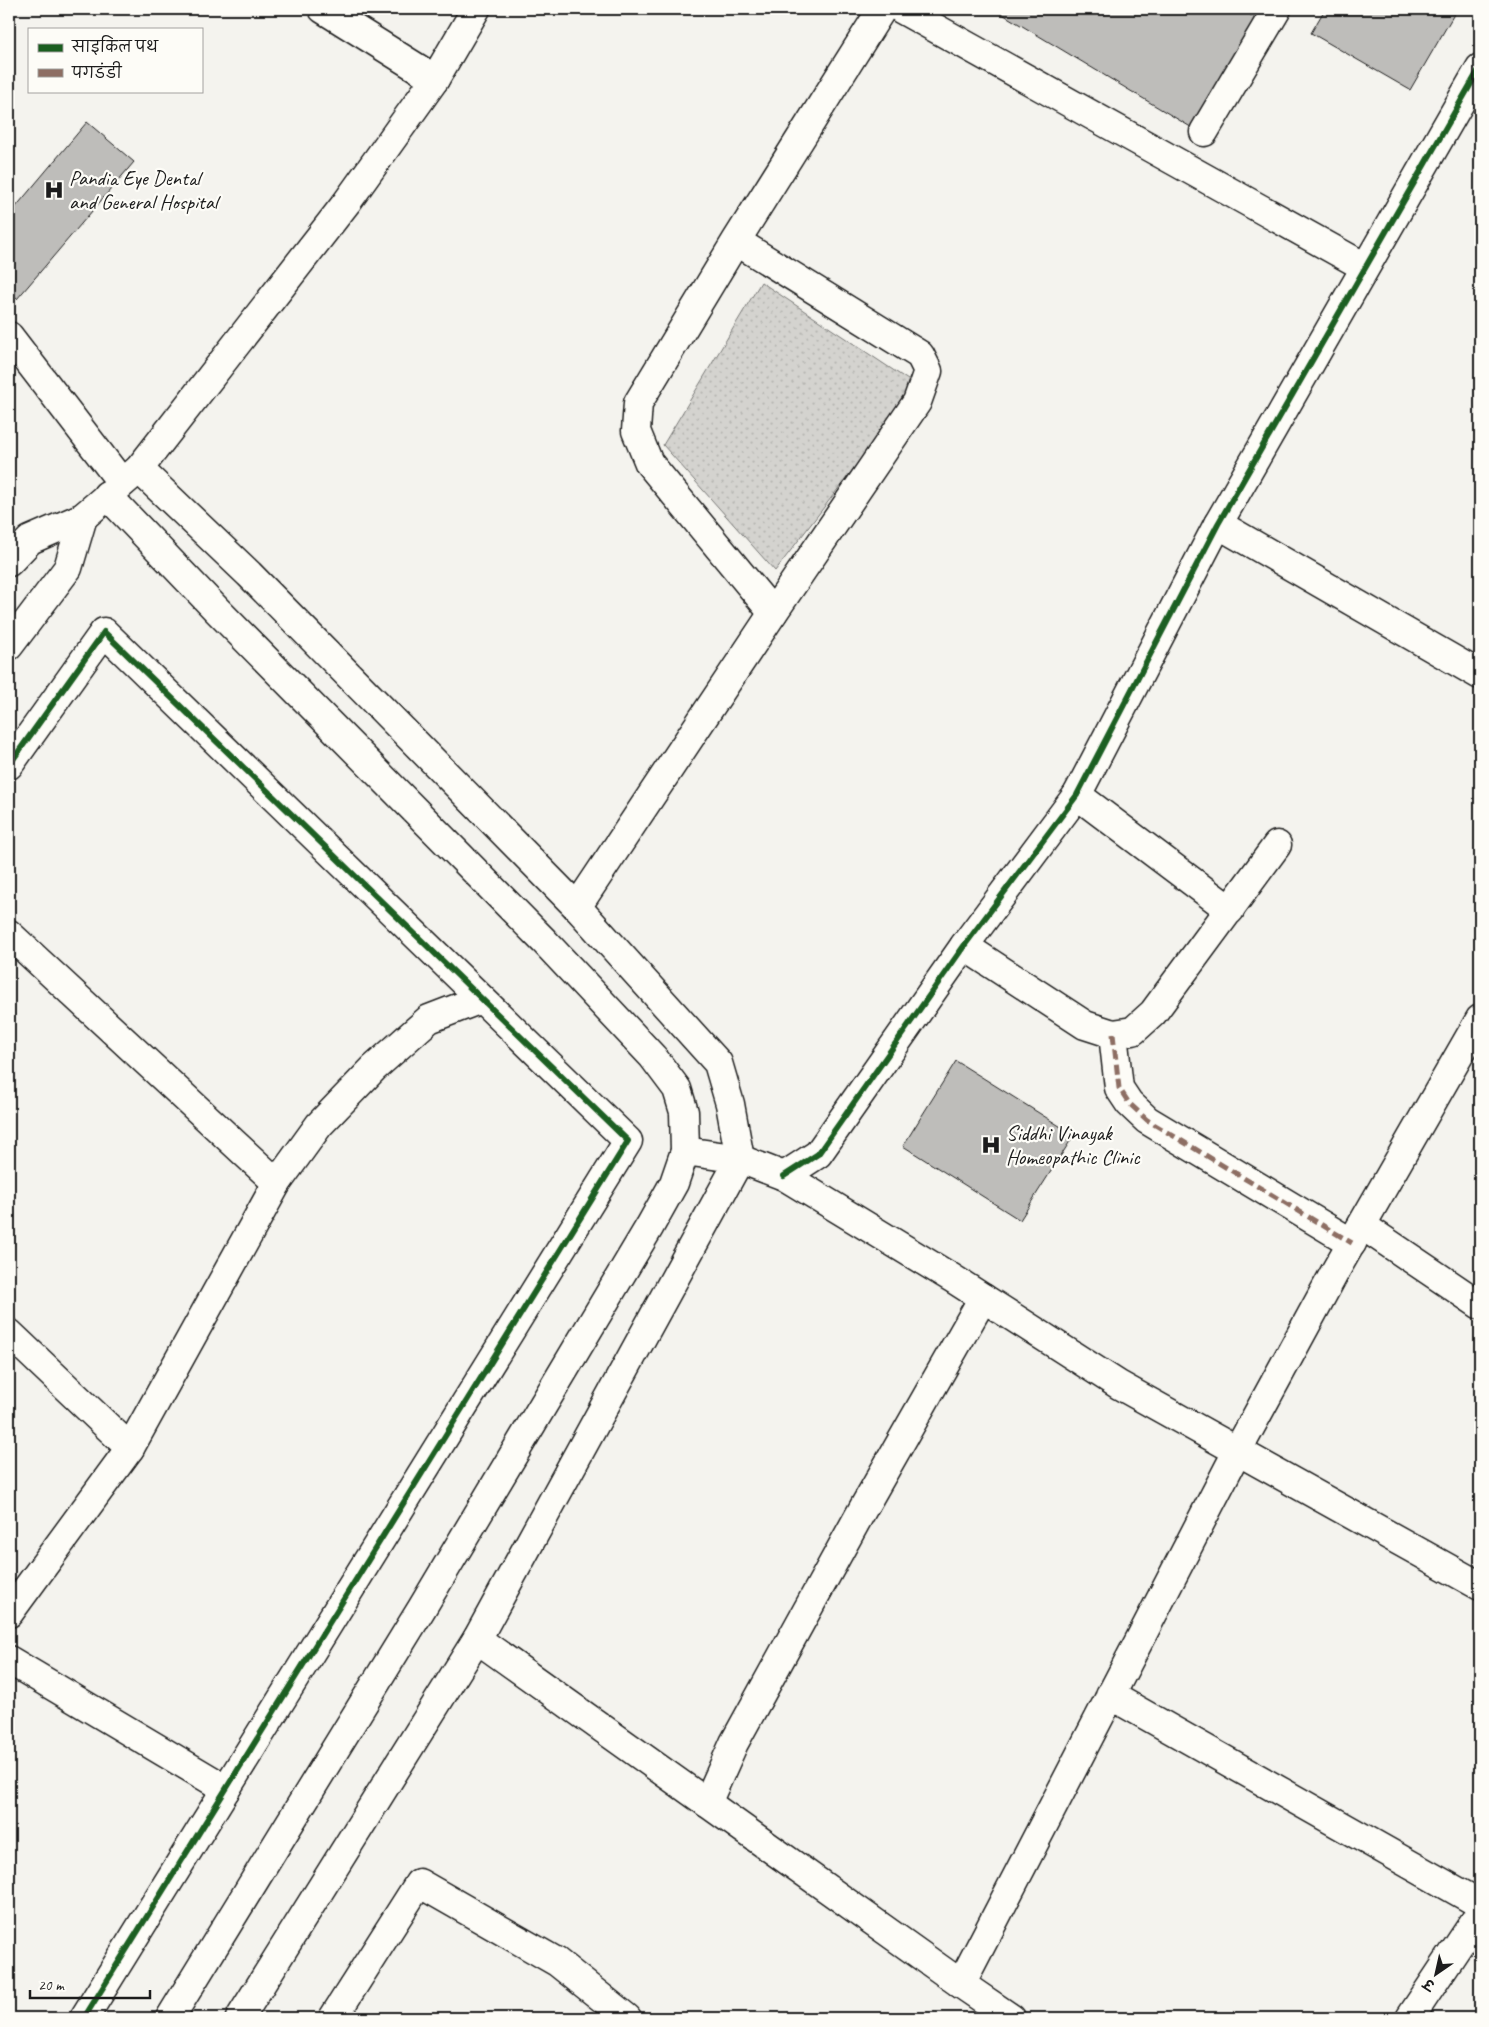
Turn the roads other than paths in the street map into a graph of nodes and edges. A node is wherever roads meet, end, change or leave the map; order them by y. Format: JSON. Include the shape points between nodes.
{"nodes":[{"id":1,"x":323,"y":9,"type":"edge"},
{"id":2,"x":476,"y":9,"type":"edge"},
{"id":3,"x":882,"y":9,"type":"edge"},
{"id":4,"x":901,"y":9,"type":"edge"},
{"id":5,"x":1277,"y":9,"type":"edge"},
{"id":6,"x":1480,"y":68,"type":"edge"},
{"id":7,"x":435,"y":79,"type":"junction"},
{"id":8,"x":1204,"y":132,"type":"dead end"},
{"id":9,"x":736,"y":241,"type":"junction"},
{"id":10,"x":1365,"y":268,"type":"junction"},
{"id":11,"x":9,"y":336,"type":"edge"},
{"id":12,"x":123,"y":482,"type":"junction"},
{"id":13,"x":83,"y":517,"type":"junction"},
{"id":14,"x":1218,"y":524,"type":"junction"},
{"id":15,"x":9,"y":562,"type":"edge"},
{"id":16,"x":773,"y":613,"type":"junction"},
{"id":17,"x":9,"y":646,"type":"edge"},
{"id":18,"x":1480,"y":675,"type":"edge"},
{"id":19,"x":9,"y":765,"type":"edge"},
{"id":20,"x":1077,"y":795,"type":"junction"},
{"id":21,"x":1277,"y":845,"type":"dead end"},
{"id":22,"x":577,"y":907,"type":"junction"},
{"id":23,"x":1230,"y":910,"type":"junction"},
{"id":24,"x":9,"y":934,"type":"edge"},
{"id":25,"x":964,"y":946,"type":"junction"},
{"id":26,"x":481,"y":999,"type":"junction"},
{"id":27,"x":1480,"y":1019,"type":"edge"},
{"id":28,"x":1113,"y":1034,"type":"junction"},
{"id":29,"x":685,"y":1151,"type":"junction"},
{"id":30,"x":740,"y":1159,"type":"junction"},
{"id":31,"x":784,"y":1176,"type":"junction"},
{"id":32,"x":277,"y":1183,"type":"junction"},
{"id":33,"x":1357,"y":1234,"type":"junction"},
{"id":34,"x":983,"y":1298,"type":"junction"},
{"id":35,"x":1480,"y":1305,"type":"edge"},
{"id":36,"x":9,"y":1333,"type":"edge"},
{"id":37,"x":130,"y":1448,"type":"junction"},
{"id":38,"x":1238,"y":1450,"type":"junction"},
{"id":39,"x":1480,"y":1586,"type":"edge"},
{"id":40,"x":9,"y":1613,"type":"edge"},
{"id":41,"x":477,"y":1639,"type":"junction"},
{"id":42,"x":9,"y":1660,"type":"edge"},
{"id":43,"x":1110,"y":1695,"type":"junction"},
{"id":44,"x":226,"y":1789,"type":"junction"},
{"id":45,"x":707,"y":1802,"type":"junction"},
{"id":46,"x":1480,"y":1904,"type":"edge"},
{"id":47,"x":1480,"y":1913,"type":"edge"},
{"id":48,"x":961,"y":1984,"type":"junction"},
{"id":49,"x":84,"y":2018,"type":"edge"},
{"id":50,"x":170,"y":2018,"type":"edge"},
{"id":51,"x":240,"y":2018,"type":"edge"},
{"id":52,"x":332,"y":2018,"type":"edge"},
{"id":53,"x":627,"y":2018,"type":"edge"},
{"id":54,"x":1011,"y":2018,"type":"edge"},
{"id":55,"x":1410,"y":2018,"type":"edge"}],
"edges":[{"from":1,"to":7,"type":"street"},
{"from":2,"to":7,"type":"street"},
{"from":3,"to":9,"type":"street"},
{"from":4,"to":10,"type":"street"},
{"from":5,"to":8,"type":"street"},
{"from":6,"to":10,"type":"street"},
{"from":7,"to":12,"type":"street","via":[[304,258]]},
{"from":9,"to":16,"type":"street","via":[[638,403],[636,430],[649,463]]},
{"from":9,"to":16,"type":"street","via":[[920,355],[928,371],[917,402]]},
{"from":10,"to":14,"type":"street"},
{"from":11,"to":12,"type":"street"},
{"from":12,"to":13,"type":"street"},
{"from":12,"to":22,"type":"street","via":[[249,574]]},
{"from":12,"to":29,"type":"street","via":[[216,609],[544,941],[653,1057],[677,1089],[684,1112]]},
{"from":13,"to":15,"type":"street","via":[[30,540]]},
{"from":13,"to":17,"type":"street","via":[[68,568]]},
{"from":14,"to":18,"type":"street"},
{"from":14,"to":20,"type":"street"},
{"from":16,"to":22,"type":"street"},
{"from":19,"to":26,"type":"street","via":[[104,632]]},
{"from":20,"to":23,"type":"street"},
{"from":20,"to":25,"type":"street"},
{"from":21,"to":23,"type":"street"},
{"from":22,"to":30,"type":"street","via":[[718,1063],[730,1104]]},
{"from":23,"to":28,"type":"street","via":[[1153,1013],[1134,1031]]},
{"from":24,"to":32,"type":"street"},
{"from":25,"to":28,"type":"street","via":[[1085,1025]]},
{"from":25,"to":31,"type":"street","via":[[818,1154]]},
{"from":26,"to":32,"type":"street","via":[[429,1019],[374,1068],[319,1125]]},
{"from":26,"to":44,"type":"street","via":[[628,1141]]},
{"from":27,"to":33,"type":"street"},
{"from":28,"to":33,"type":"street","via":[[1119,1088],[1147,1120]]},
{"from":29,"to":30,"type":"street"},
{"from":29,"to":50,"type":"street","via":[[674,1182],[650,1226],[422,1608]]},
{"from":30,"to":31,"type":"street"},
{"from":30,"to":41,"type":"street"},
{"from":31,"to":34,"type":"street"},
{"from":32,"to":37,"type":"street"},
{"from":33,"to":35,"type":"street"},
{"from":33,"to":38,"type":"street"},
{"from":34,"to":38,"type":"street","via":[[1119,1385]]},
{"from":34,"to":45,"type":"street","via":[[734,1743]]},
{"from":36,"to":37,"type":"street"},
{"from":37,"to":40,"type":"street"},
{"from":38,"to":39,"type":"street"},
{"from":38,"to":43,"type":"street"},
{"from":41,"to":45,"type":"street"},
{"from":41,"to":51,"type":"street"},
{"from":42,"to":44,"type":"street"},
{"from":43,"to":46,"type":"street"},
{"from":43,"to":48,"type":"street"},
{"from":44,"to":49,"type":"street"},
{"from":45,"to":48,"type":"street"},
{"from":47,"to":55,"type":"street"},
{"from":48,"to":54,"type":"street"},
{"from":52,"to":53,"type":"street","via":[[419,1883],[557,1962]]}]}
